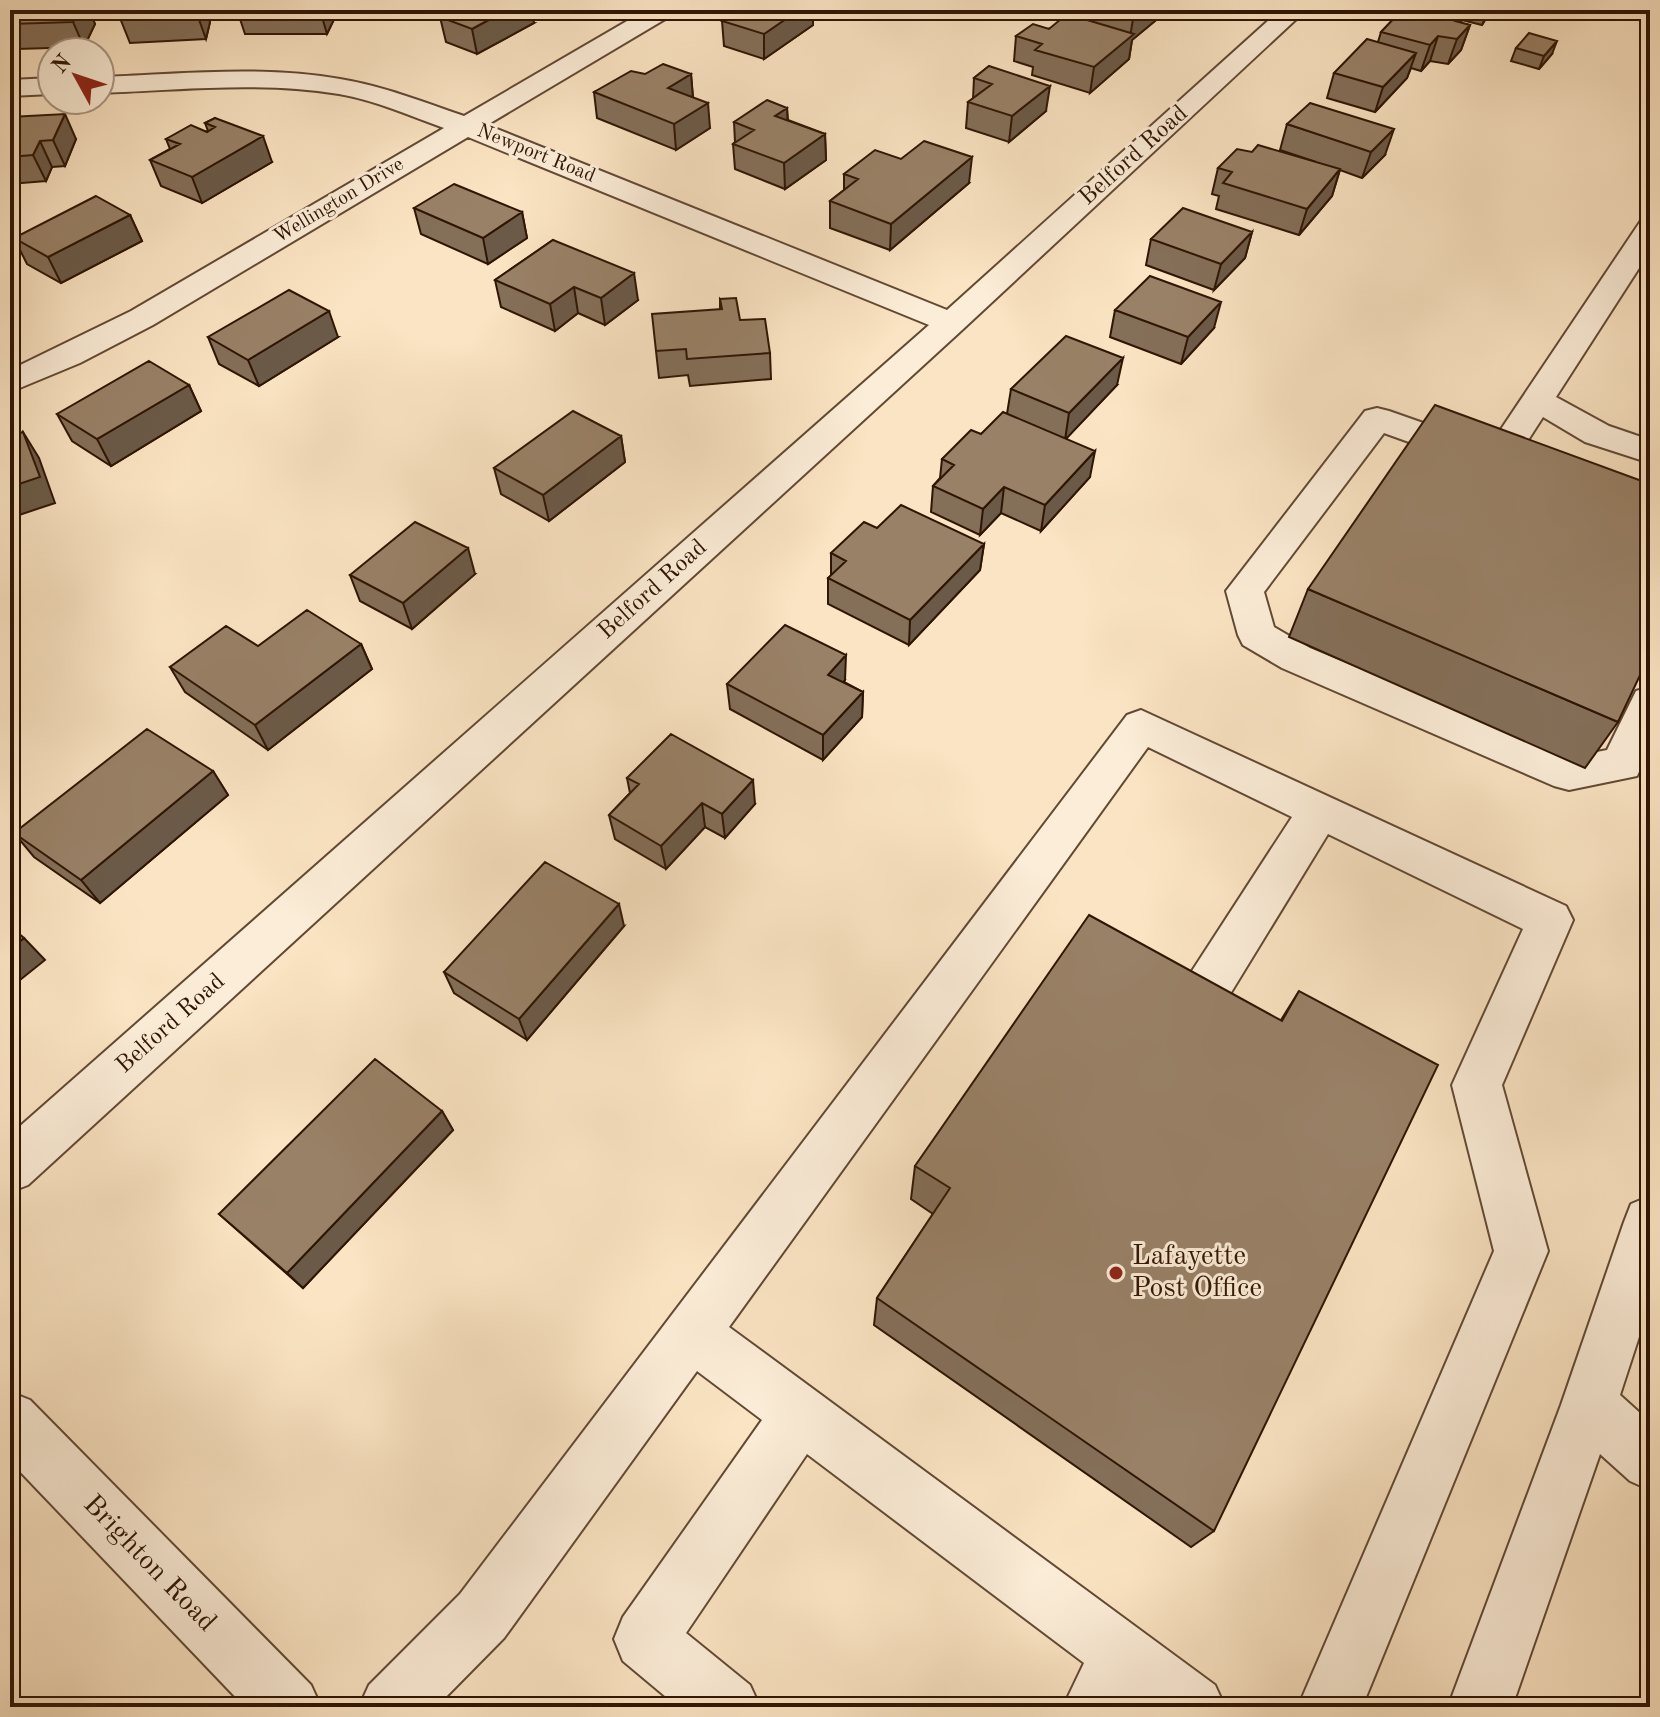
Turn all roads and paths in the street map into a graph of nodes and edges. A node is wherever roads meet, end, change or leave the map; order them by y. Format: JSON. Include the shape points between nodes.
{"nodes":[{"id":1,"x":663,"y":10,"type":"edge"},
{"id":2,"x":1294,"y":10,"type":"edge"},
{"id":3,"x":116,"y":84,"type":"edge"},
{"id":4,"x":36,"y":87,"type":"edge"},
{"id":5,"x":10,"y":88,"type":"edge"},
{"id":6,"x":465,"y":126,"type":"junction"},
{"id":7,"x":1650,"y":228,"type":"edge"},
{"id":8,"x":951,"y":323,"type":"junction"},
{"id":9,"x":10,"y":382,"type":"edge"},
{"id":10,"x":1537,"y":400,"type":"junction"},
{"id":11,"x":1650,"y":452,"type":"edge"},
{"id":12,"x":1650,"y":702,"type":"edge"},
{"id":13,"x":1320,"y":810,"type":"junction"},
{"id":14,"x":1207,"y":989,"type":"edge"},
{"id":15,"x":10,"y":1168,"type":"edge"},
{"id":16,"x":1648,"y":1233,"type":"edge"},
{"id":17,"x":691,"y":1333,"type":"junction"},
{"id":18,"x":1589,"y":1405,"type":"junction"},
{"id":19,"x":799,"y":1416,"type":"junction"},
{"id":20,"x":10,"y":1420,"type":"edge"},
{"id":21,"x":1650,"y":1461,"type":"edge"},
{"id":22,"x":1122,"y":1653,"type":"junction"},
{"id":23,"x":289,"y":1707,"type":"edge"},
{"id":24,"x":391,"y":1707,"type":"edge"},
{"id":25,"x":728,"y":1707,"type":"edge"},
{"id":26,"x":1095,"y":1707,"type":"edge"},
{"id":27,"x":1193,"y":1707,"type":"edge"},
{"id":28,"x":1330,"y":1707,"type":"edge"},
{"id":29,"x":1480,"y":1707,"type":"edge"}],
"edges":[{"from":1,"to":6,"type":"street","name":"Wellington Drive"},
{"from":2,"to":8,"type":"street","name":"Belford Road"},
{"from":3,"to":6,"type":"street","name":"Newport Road","via":[[297,81],[377,95]]},
{"from":4,"to":5,"type":"street"},
{"from":6,"to":8,"type":"street","name":"Newport Road"},
{"from":6,"to":9,"type":"street","name":"Wellington Drive","via":[[142,318]]},
{"from":7,"to":10,"type":"street"},
{"from":8,"to":15,"type":"street","name":"Belford Road"},
{"from":10,"to":11,"type":"street","via":[[1597,434]]},
{"from":10,"to":12,"type":"street","via":[[1511,467],[1377,419],[1245,591],[1257,635],[1296,658],[1569,774],[1622,764]]},
{"from":13,"to":14,"type":"street"},
{"from":13,"to":17,"type":"street","via":[[1141,726]]},
{"from":13,"to":28,"type":"street","via":[[1550,920],[1477,1085],[1521,1251]]},
{"from":16,"to":18,"type":"street"},
{"from":17,"to":19,"type":"street"},
{"from":17,"to":24,"type":"street","via":[[482,1616]]},
{"from":18,"to":21,"type":"street"},
{"from":18,"to":29,"type":"street"},
{"from":19,"to":22,"type":"street"},
{"from":19,"to":25,"type":"street","via":[[645,1639]]},
{"from":20,"to":23,"type":"street","name":"Brighton Road"},
{"from":22,"to":26,"type":"street"},
{"from":22,"to":27,"type":"street"}]}
